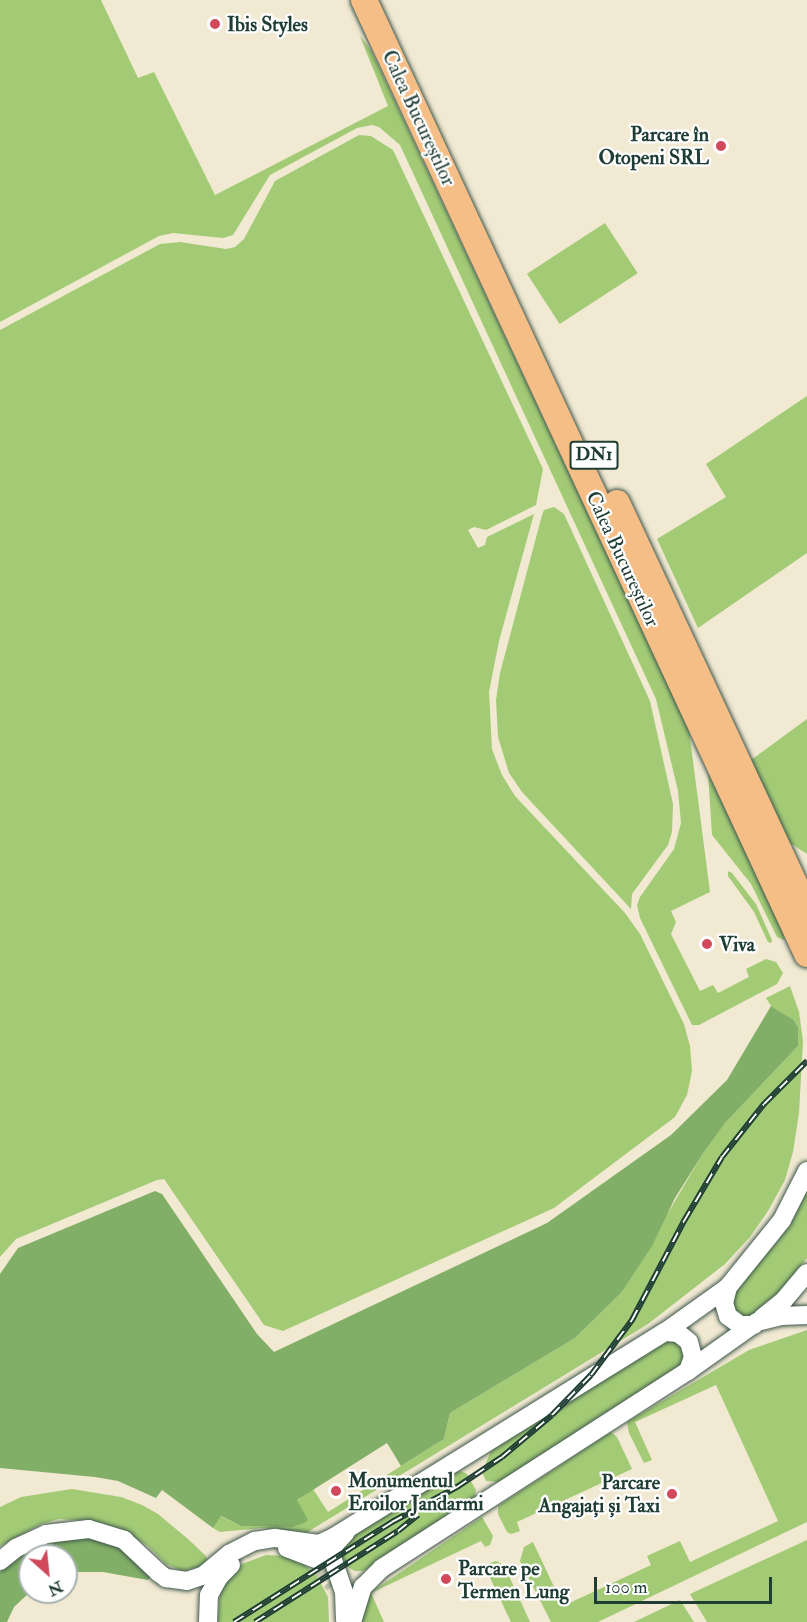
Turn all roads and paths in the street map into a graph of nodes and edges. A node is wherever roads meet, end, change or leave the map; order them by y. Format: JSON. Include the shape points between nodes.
{"nodes":[{"id":1,"x":364,"y":0,"type":"edge"},
{"id":2,"x":382,"y":0,"type":"edge"},
{"id":3,"x":807,"y":910,"type":"edge"},
{"id":4,"x":807,"y":954,"type":"edge"},
{"id":5,"x":807,"y":1171,"type":"edge"},
{"id":6,"x":807,"y":1273,"type":"edge"},
{"id":7,"x":728,"y":1287,"type":"junction"},
{"id":8,"x":807,"y":1316,"type":"edge"},
{"id":9,"x":756,"y":1324,"type":"junction"},
{"id":10,"x":665,"y":1332,"type":"junction"},
{"id":11,"x":738,"y":1338,"type":"junction"},
{"id":12,"x":688,"y":1371,"type":"junction"},
{"id":13,"x":350,"y":1529,"type":"junction"},
{"id":14,"x":316,"y":1559,"type":"tunnel mouth"},
{"id":15,"x":0,"y":1561,"type":"edge"},
{"id":16,"x":334,"y":1586,"type":"tunnel mouth"},
{"id":17,"x":208,"y":1622,"type":"edge"},
{"id":18,"x":337,"y":1622,"type":"edge"},
{"id":19,"x":344,"y":1622,"type":"edge"},
{"id":20,"x":352,"y":1622,"type":"edge"}],
"edges":[{"from":1,"to":4,"type":"highway","name":"Calea Bucureștilor","number":"DN1"},
{"from":2,"to":3,"type":"highway","name":"Calea Bucureștilor","number":"DN1"},
{"from":5,"to":7,"type":"street","via":[[782,1220]]},
{"from":6,"to":9,"type":"street"},
{"from":7,"to":9,"type":"street","via":[[724,1303],[728,1316],[740,1325]]},
{"from":7,"to":10,"type":"street"},
{"from":8,"to":9,"type":"street","via":[[781,1316]]},
{"from":8,"to":11,"type":"street"},
{"from":9,"to":11,"type":"street"},
{"from":10,"to":12,"type":"street","via":[[678,1333],[689,1342],[693,1357]]},
{"from":10,"to":13,"type":"street"},
{"from":11,"to":12,"type":"street"},
{"from":12,"to":20,"type":"street","via":[[382,1568],[363,1587]]},
{"from":13,"to":15,"type":"street","via":[[319,1544],[275,1538],[255,1541],[229,1554],[204,1575],[187,1581],[166,1578],[124,1540],[89,1529],[46,1534],[16,1548]]},
{"from":13,"to":19,"type":"street","via":[[331,1554],[345,1600]]},
{"from":14,"to":17,"type":"street","via":[[294,1549],[277,1547],[244,1555],[214,1585],[207,1603]]},
{"from":16,"to":18,"type":"street"}]}
